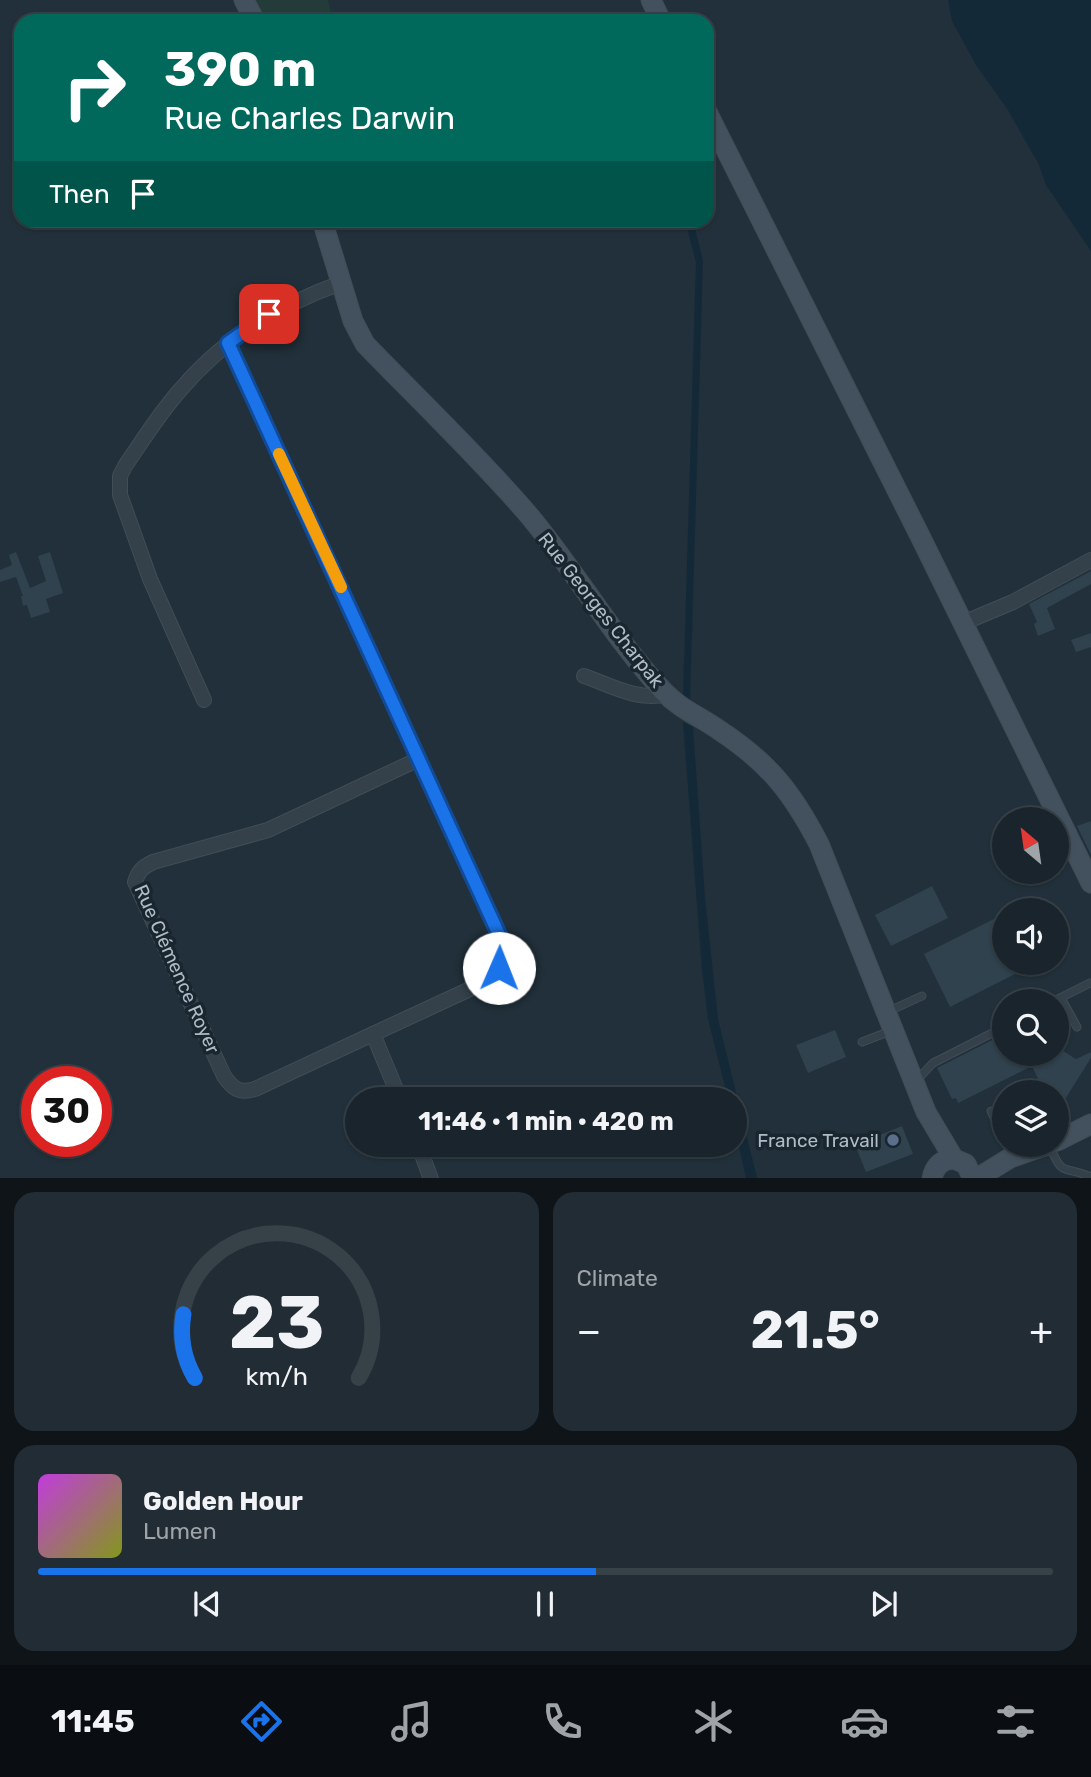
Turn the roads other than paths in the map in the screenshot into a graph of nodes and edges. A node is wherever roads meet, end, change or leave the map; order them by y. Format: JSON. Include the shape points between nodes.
{"nodes":[{"id":1,"x":714,"y":126,"type":"edge"},
{"id":2,"x":324,"y":228,"type":"edge"},
{"id":3,"x":341,"y":283,"type":"junction"},
{"id":4,"x":228,"y":343,"type":"junction"},
{"id":5,"x":1091,"y":560,"type":"edge"},
{"id":6,"x":963,"y":623,"type":"junction"},
{"id":7,"x":584,"y":676,"type":"dead end"},
{"id":8,"x":667,"y":694,"type":"junction"},
{"id":9,"x":204,"y":700,"type":"dead end"},
{"id":10,"x":419,"y":759,"type":"junction"},
{"id":11,"x":1091,"y":883,"type":"edge"},
{"id":12,"x":1090,"y":983,"type":"edge"},
{"id":13,"x":1069,"y":994,"type":"edge"},
{"id":14,"x":922,"y":996,"type":"dead end"},
{"id":15,"x":1069,"y":1015,"type":"edge"},
{"id":16,"x":890,"y":1021,"type":"junction"},
{"id":17,"x":1077,"y":1027,"type":"dead end"},
{"id":18,"x":992,"y":1033,"type":"edge"},
{"id":19,"x":373,"y":1034,"type":"junction"},
{"id":20,"x":862,"y":1042,"type":"dead end"},
{"id":21,"x":915,"y":1083,"type":"junction"},
{"id":22,"x":395,"y":1087,"type":"edge"},
{"id":23,"x":926,"y":1112,"type":"junction"},
{"id":24,"x":1091,"y":1124,"type":"edge"},
{"id":25,"x":1069,"y":1136,"type":"edge"},
{"id":26,"x":1091,"y":1142,"type":"edge"},
{"id":27,"x":1069,"y":1143,"type":"edge"},
{"id":28,"x":992,"y":1156,"type":"edge"},
{"id":29,"x":423,"y":1157,"type":"edge"},
{"id":30,"x":1056,"y":1157,"type":"edge"},
{"id":31,"x":967,"y":1170,"type":"edge"},
{"id":32,"x":932,"y":1175,"type":"edge"},
{"id":33,"x":1091,"y":1177,"type":"edge"},
{"id":34,"x":430,"y":1178,"type":"edge"}],
"edges":[{"from":1,"to":6,"type":"street"},
{"from":2,"to":3,"type":"street","name":"Rue Georges Charpak"},
{"from":3,"to":4,"type":"street","via":[[292,302]]},
{"from":3,"to":8,"type":"street","name":"Rue Georges Charpak","via":[[365,344],[528,515]]},
{"from":4,"to":9,"type":"street","via":[[180,389],[120,476],[120,495],[150,579]]},
{"from":4,"to":10,"type":"street"},
{"from":5,"to":6,"type":"street"},
{"from":6,"to":11,"type":"street"},
{"from":7,"to":8,"type":"street","via":[[637,695]]},
{"from":8,"to":16,"type":"street","name":"Rue Georges Charpak","via":[[678,706],[761,760],[803,813]]},
{"from":10,"to":19,"type":"street","via":[[501,939],[502,959],[483,983]]},
{"from":10,"to":19,"type":"street","name":"Rue Clémence Royer","via":[[268,830],[153,862],[143,867],[135,882],[224,1076],[238,1091],[256,1089]]},
{"from":12,"to":13,"type":"lane"},
{"from":14,"to":16,"type":"lane"},
{"from":15,"to":17,"type":"lane"},
{"from":16,"to":20,"type":"lane"},
{"from":16,"to":21,"type":"street","name":"Rue Georges Charpak"},
{"from":18,"to":21,"type":"lane","via":[[933,1063]]},
{"from":19,"to":22,"type":"street"},
{"from":21,"to":23,"type":"street","name":"Rue Georges Charpak"},
{"from":23,"to":31,"type":"street","name":"Rue Georges Charpak"},
{"from":23,"to":32,"type":"street","name":"Rue Georges Charpak"},
{"from":24,"to":25,"type":"street"},
{"from":26,"to":27,"type":"street"},
{"from":28,"to":31,"type":"street"},
{"from":29,"to":34,"type":"street"},
{"from":30,"to":33,"type":"lane","via":[[1059,1171]]},
{"from":31,"to":32,"type":"street","via":[[944,1161]]}]}
